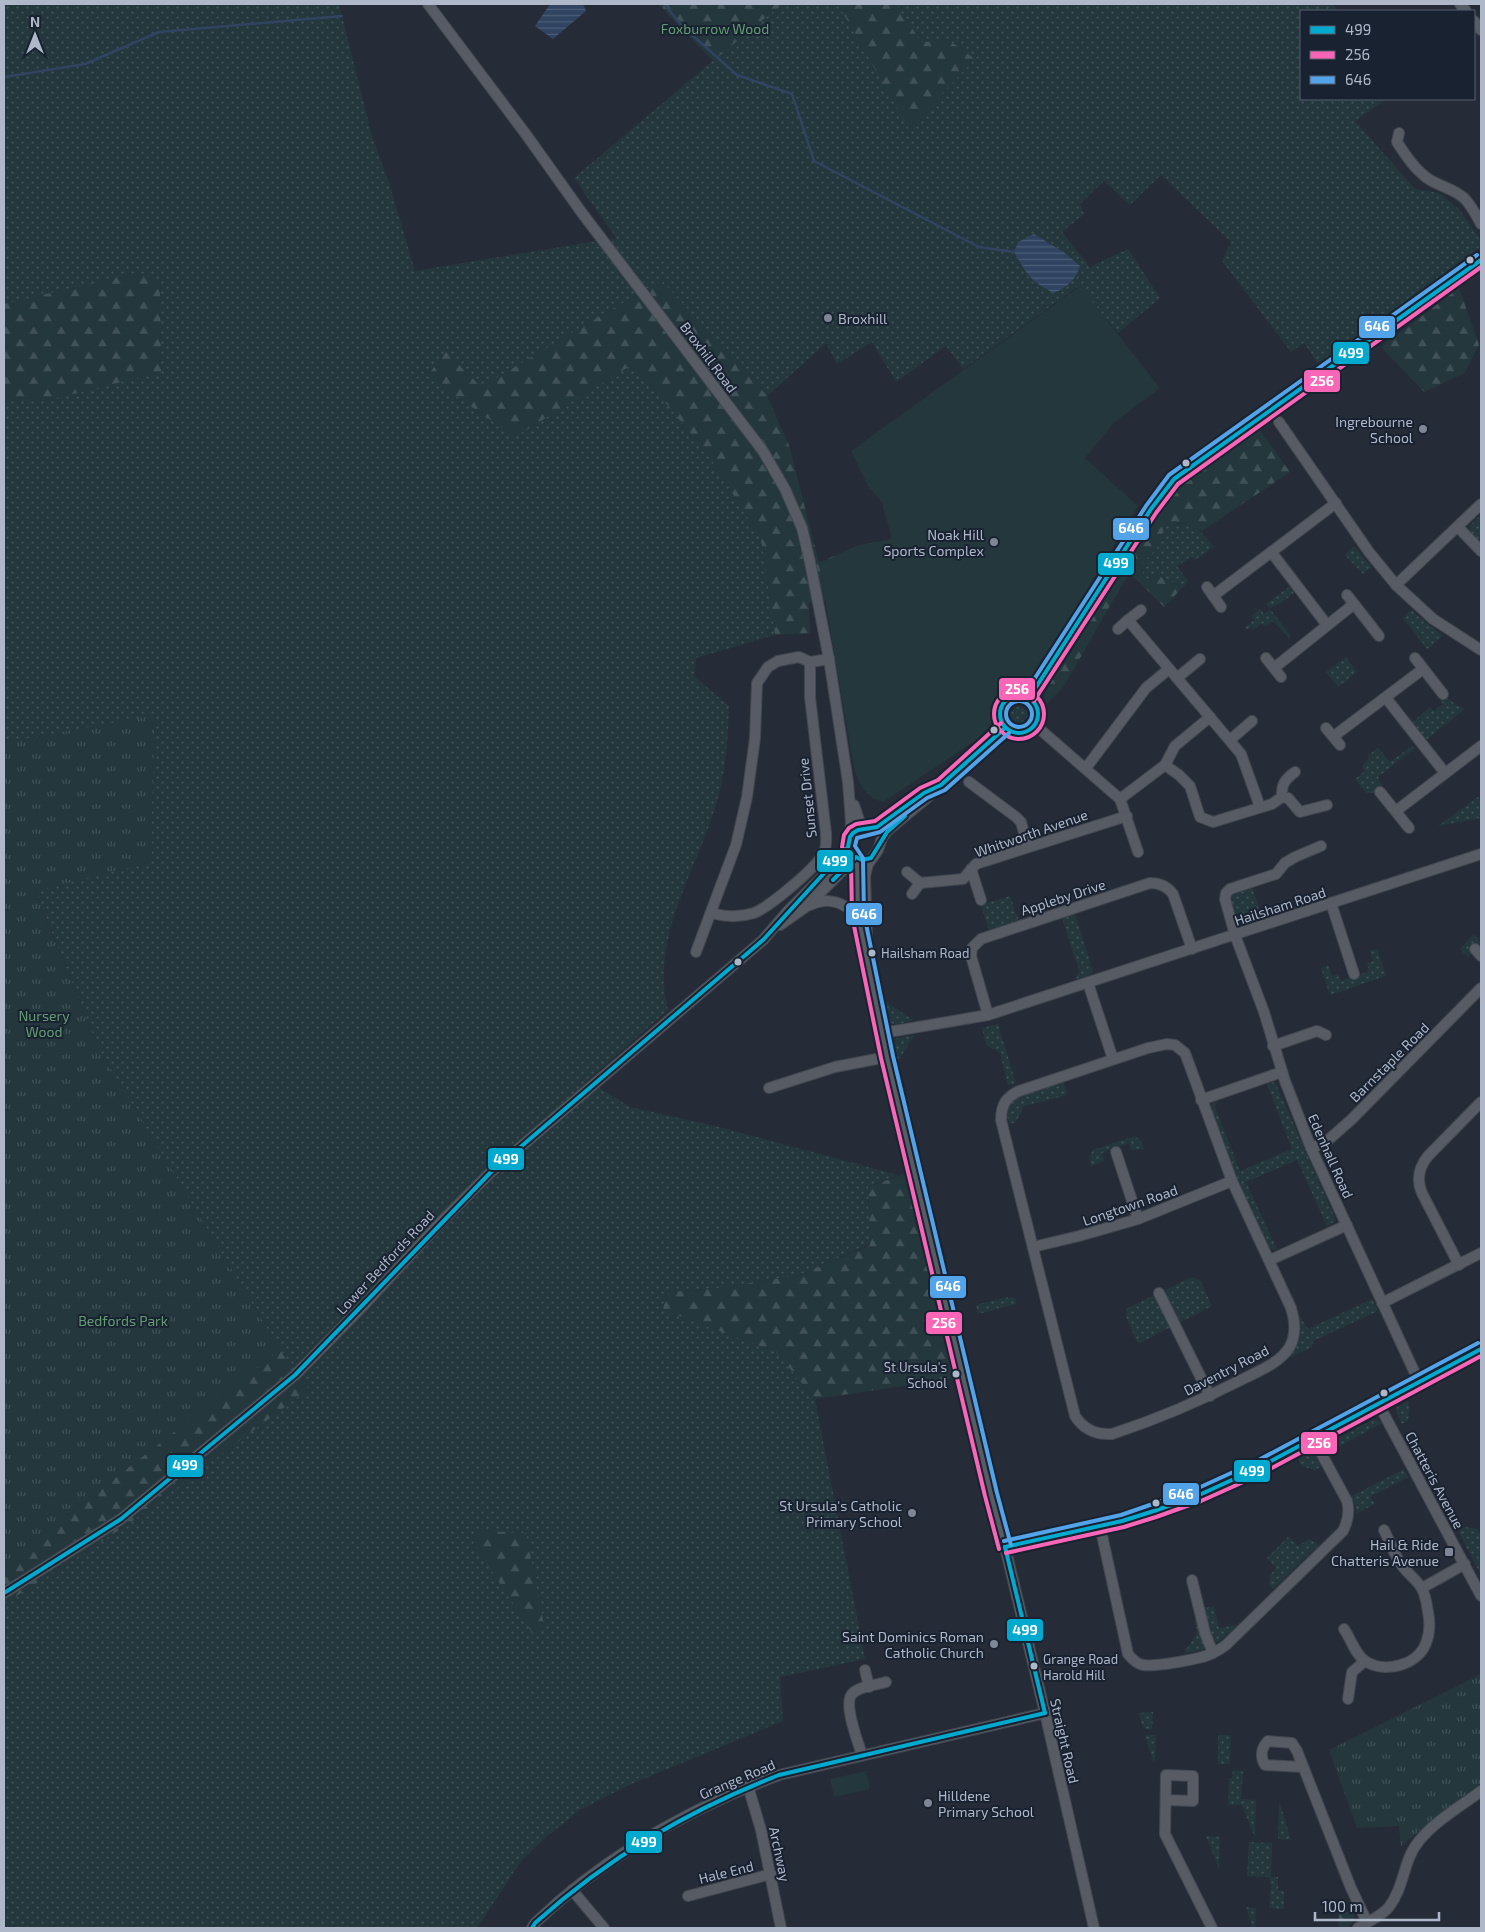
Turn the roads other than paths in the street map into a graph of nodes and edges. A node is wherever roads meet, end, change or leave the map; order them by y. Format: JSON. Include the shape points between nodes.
{"nodes":[{"id":1,"x":428,"y":4,"type":"edge"},
{"id":2,"x":1399,"y":133,"type":"dead end"},
{"id":3,"x":1481,"y":224,"type":"edge"},
{"id":4,"x":1481,"y":260,"type":"edge"},
{"id":5,"x":1279,"y":422,"type":"dead end"},
{"id":6,"x":1336,"y":503,"type":"junction"},
{"id":7,"x":1481,"y":504,"type":"edge"},
{"id":8,"x":1458,"y":527,"type":"junction"},
{"id":9,"x":1481,"y":551,"type":"edge"},
{"id":10,"x":1272,"y":553,"type":"junction"},
{"id":11,"x":1396,"y":586,"type":"junction"},
{"id":12,"x":1207,"y":587,"type":"dead end"},
{"id":13,"x":1347,"y":594,"type":"dead end"},
{"id":14,"x":1213,"y":596,"type":"junction"},
{"id":15,"x":1354,"y":604,"type":"junction"},
{"id":16,"x":1221,"y":607,"type":"dead end"},
{"id":17,"x":1140,"y":610,"type":"dead end"},
{"id":18,"x":1128,"y":620,"type":"junction"},
{"id":19,"x":1327,"y":625,"type":"junction"},
{"id":20,"x":1118,"y":629,"type":"dead end"},
{"id":21,"x":1379,"y":636,"type":"dead end"},
{"id":22,"x":1481,"y":650,"type":"edge"},
{"id":23,"x":1266,"y":658,"type":"dead end"},
{"id":24,"x":1415,"y":658,"type":"dead end"},
{"id":25,"x":828,"y":659,"type":"junction"},
{"id":26,"x":1200,"y":659,"type":"dead end"},
{"id":27,"x":810,"y":662,"type":"junction"},
{"id":28,"x":1274,"y":668,"type":"junction"},
{"id":29,"x":1169,"y":669,"type":"junction"},
{"id":30,"x":1423,"y":669,"type":"junction"},
{"id":31,"x":1281,"y":677,"type":"dead end"},
{"id":32,"x":1176,"y":678,"type":"junction"},
{"id":33,"x":1443,"y":694,"type":"dead end"},
{"id":34,"x":1029,"y":698,"type":"junction"},
{"id":35,"x":1386,"y":698,"type":"junction"},
{"id":36,"x":1210,"y":717,"type":"junction"},
{"id":37,"x":1252,"y":721,"type":"dead end"},
{"id":38,"x":1035,"y":725,"type":"junction"},
{"id":39,"x":1005,"y":728,"type":"junction"},
{"id":40,"x":1326,"y":728,"type":"dead end"},
{"id":41,"x":1334,"y":736,"type":"junction"},
{"id":42,"x":1230,"y":740,"type":"junction"},
{"id":43,"x":1340,"y":745,"type":"dead end"},
{"id":44,"x":1481,"y":746,"type":"edge"},
{"id":45,"x":1165,"y":765,"type":"junction"},
{"id":46,"x":1086,"y":768,"type":"junction"},
{"id":47,"x":1295,"y":772,"type":"dead end"},
{"id":48,"x":1445,"y":773,"type":"junction"},
{"id":49,"x":848,"y":782,"type":"junction"},
{"id":50,"x":969,"y":782,"type":"dead end"},
{"id":51,"x":941,"y":785,"type":"junction"},
{"id":52,"x":1380,"y":792,"type":"dead end"},
{"id":53,"x":1282,"y":797,"type":"junction"},
{"id":54,"x":1120,"y":799,"type":"junction"},
{"id":55,"x":1327,"y":805,"type":"dead end"},
{"id":56,"x":1260,"y":808,"type":"junction"},
{"id":57,"x":1396,"y":811,"type":"junction"},
{"id":58,"x":1126,"y":816,"type":"junction"},
{"id":59,"x":1409,"y":828,"type":"dead end"},
{"id":60,"x":867,"y":830,"type":"junction"},
{"id":61,"x":849,"y":842,"type":"junction"},
{"id":62,"x":879,"y":845,"type":"junction"},
{"id":63,"x":1321,"y":846,"type":"dead end"},
{"id":64,"x":1028,"y":847,"type":"junction"},
{"id":65,"x":1138,"y":852,"type":"dead end"},
{"id":66,"x":1481,"y":854,"type":"edge"},
{"id":67,"x":872,"y":857,"type":"junction"},
{"id":68,"x":856,"y":858,"type":"junction"},
{"id":69,"x":971,"y":869,"type":"junction"},
{"id":70,"x":907,"y":872,"type":"dead end"},
{"id":71,"x":920,"y":883,"type":"junction"},
{"id":72,"x":912,"y":894,"type":"dead end"},
{"id":73,"x":981,"y":900,"type":"dead end"},
{"id":74,"x":1331,"y":903,"type":"junction"},
{"id":75,"x":807,"y":906,"type":"junction"},
{"id":76,"x":712,"y":909,"type":"junction"},
{"id":77,"x":858,"y":918,"type":"junction"},
{"id":78,"x":773,"y":930,"type":"junction"},
{"id":79,"x":1235,"y":935,"type":"junction"},
{"id":80,"x":866,"y":948,"type":"junction"},
{"id":81,"x":1192,"y":949,"type":"junction"},
{"id":82,"x":696,"y":952,"type":"dead end"},
{"id":83,"x":1354,"y":974,"type":"dead end"},
{"id":84,"x":1088,"y":983,"type":"junction"},
{"id":85,"x":1481,"y":988,"type":"edge"},
{"id":86,"x":988,"y":1016,"type":"junction"},
{"id":87,"x":883,"y":1033,"type":"junction"},
{"id":88,"x":1326,"y":1035,"type":"dead end"},
{"id":89,"x":1273,"y":1046,"type":"junction"},
{"id":90,"x":887,"y":1057,"type":"junction"},
{"id":91,"x":1113,"y":1059,"type":"junction"},
{"id":92,"x":1282,"y":1072,"type":"junction"},
{"id":93,"x":769,"y":1088,"type":"dead end"},
{"id":94,"x":1201,"y":1100,"type":"junction"},
{"id":95,"x":1481,"y":1102,"type":"edge"},
{"id":96,"x":1311,"y":1148,"type":"junction"},
{"id":97,"x":1116,"y":1152,"type":"dead end"},
{"id":98,"x":1232,"y":1181,"type":"junction"},
{"id":99,"x":1138,"y":1219,"type":"junction"},
{"id":100,"x":1347,"y":1225,"type":"junction"},
{"id":101,"x":1033,"y":1247,"type":"junction"},
{"id":102,"x":1481,"y":1253,"type":"edge"},
{"id":103,"x":1270,"y":1260,"type":"junction"},
{"id":104,"x":1459,"y":1265,"type":"junction"},
{"id":105,"x":1159,"y":1293,"type":"dead end"},
{"id":106,"x":1382,"y":1303,"type":"junction"},
{"id":107,"x":1481,"y":1349,"type":"edge"},
{"id":108,"x":1419,"y":1382,"type":"junction"},
{"id":109,"x":1210,"y":1396,"type":"junction"},
{"id":110,"x":1378,"y":1404,"type":"junction"},
{"id":111,"x":1313,"y":1438,"type":"junction"},
{"id":112,"x":1100,"y":1526,"type":"junction"},
{"id":113,"x":1384,"y":1530,"type":"dead end"},
{"id":114,"x":1005,"y":1547,"type":"junction"},
{"id":115,"x":1465,"y":1564,"type":"junction"},
{"id":116,"x":1192,"y":1580,"type":"dead end"},
{"id":117,"x":1422,"y":1588,"type":"junction"},
{"id":118,"x":4,"y":1592,"type":"edge"},
{"id":119,"x":1481,"y":1596,"type":"edge"},
{"id":120,"x":1344,"y":1629,"type":"dead end"},
{"id":121,"x":1213,"y":1653,"type":"junction"},
{"id":122,"x":1365,"y":1661,"type":"junction"},
{"id":123,"x":865,"y":1670,"type":"dead end"},
{"id":124,"x":886,"y":1682,"type":"dead end"},
{"id":125,"x":869,"y":1687,"type":"junction"},
{"id":126,"x":1348,"y":1699,"type":"dead end"},
{"id":127,"x":1045,"y":1713,"type":"junction"},
{"id":128,"x":862,"y":1755,"type":"junction"},
{"id":129,"x":1303,"y":1767,"type":"dead end"},
{"id":130,"x":748,"y":1786,"type":"junction"},
{"id":131,"x":1481,"y":1791,"type":"edge"},
{"id":132,"x":1166,"y":1800,"type":"dead end"},
{"id":133,"x":771,"y":1874,"type":"junction"},
{"id":134,"x":572,"y":1890,"type":"junction"},
{"id":135,"x":688,"y":1896,"type":"dead end"},
{"id":136,"x":1367,"y":1922,"type":"junction"},
{"id":137,"x":532,"y":1928,"type":"edge"},
{"id":138,"x":604,"y":1928,"type":"edge"},
{"id":139,"x":781,"y":1928,"type":"edge"},
{"id":140,"x":1094,"y":1928,"type":"edge"},
{"id":141,"x":1212,"y":1928,"type":"edge"},
{"id":142,"x":1358,"y":1928,"type":"edge"}],
"edges":[{"from":1,"to":25,"type":"street","name":"Broxhill Road","via":[[763,451],[802,528]]},
{"from":2,"to":3,"type":"street","via":[[1397,142],[1407,158],[1430,180],[1465,199]]},
{"from":4,"to":34,"type":"street","via":[[1174,479],[1150,509]]},
{"from":5,"to":6,"type":"street"},
{"from":6,"to":10,"type":"street"},
{"from":6,"to":11,"type":"street"},
{"from":7,"to":8,"type":"street"},
{"from":8,"to":9,"type":"street"},
{"from":8,"to":11,"type":"street"},
{"from":10,"to":14,"type":"street"},
{"from":10,"to":19,"type":"street"},
{"from":11,"to":22,"type":"street","via":[[1433,619]]},
{"from":12,"to":14,"type":"street"},
{"from":13,"to":15,"type":"street"},
{"from":14,"to":16,"type":"street"},
{"from":15,"to":19,"type":"street"},
{"from":15,"to":21,"type":"street"},
{"from":17,"to":18,"type":"street"},
{"from":18,"to":20,"type":"street"},
{"from":18,"to":29,"type":"street"},
{"from":19,"to":28,"type":"street"},
{"from":23,"to":28,"type":"street"},
{"from":24,"to":30,"type":"street"},
{"from":25,"to":27,"type":"street"},
{"from":25,"to":49,"type":"street","name":"Broxhill Road"},
{"from":26,"to":32,"type":"street"},
{"from":27,"to":76,"type":"street","via":[[799,657],[778,661],[768,667],[756,683],[754,757],[745,805],[736,845]]},
{"from":27,"to":76,"type":"street","name":"Sunset Drive","via":[[810,696],[826,833],[824,854],[766,907],[753,913],[727,916],[715,914]]},
{"from":28,"to":31,"type":"street"},
{"from":29,"to":32,"type":"street"},
{"from":29,"to":46,"type":"street","via":[[1146,688]]},
{"from":30,"to":33,"type":"street"},
{"from":30,"to":35,"type":"street"},
{"from":32,"to":36,"type":"street"},
{"from":34,"to":38,"type":"street","via":[[1038,714]]},
{"from":34,"to":39,"type":"street","via":[[1012,696],[1002,705],[1000,718]]},
{"from":35,"to":41,"type":"street"},
{"from":35,"to":48,"type":"street"},
{"from":36,"to":42,"type":"street"},
{"from":36,"to":45,"type":"street","via":[[1175,746]]},
{"from":37,"to":42,"type":"street"},
{"from":38,"to":39,"type":"street","via":[[1023,733]]},
{"from":38,"to":46,"type":"street"},
{"from":39,"to":51,"type":"street"},
{"from":40,"to":41,"type":"street"},
{"from":41,"to":43,"type":"street"},
{"from":42,"to":56,"type":"street","via":[[1241,754]]},
{"from":44,"to":48,"type":"street"},
{"from":45,"to":54,"type":"street"},
{"from":45,"to":56,"type":"street","via":[[1190,786],[1196,809],[1203,820],[1213,822]]},
{"from":46,"to":54,"type":"street"},
{"from":47,"to":53,"type":"street","via":[[1285,780]]},
{"from":48,"to":57,"type":"street"},
{"from":49,"to":60,"type":"street","name":"Broxhill Road","via":[[856,812]]},
{"from":49,"to":61,"type":"street","name":"Broxhill Road"},
{"from":50,"to":64,"type":"street","via":[[1021,822]]},
{"from":51,"to":60,"type":"street","via":[[877,828]]},
{"from":51,"to":62,"type":"street","via":[[888,830]]},
{"from":52,"to":57,"type":"street"},
{"from":53,"to":55,"type":"street","via":[[1288,798],[1300,812]]},
{"from":53,"to":56,"type":"street"},
{"from":54,"to":58,"type":"street"},
{"from":57,"to":59,"type":"street"},
{"from":58,"to":64,"type":"street","name":"Whitworth Avenue"},
{"from":58,"to":65,"type":"street"},
{"from":60,"to":61,"type":"street","via":[[858,830]]},
{"from":60,"to":62,"type":"street","via":[[876,836]]},
{"from":61,"to":68,"type":"street"},
{"from":61,"to":78,"type":"street","name":"Lower Bedfords Road"},
{"from":62,"to":67,"type":"street"},
{"from":63,"to":79,"type":"street","name":"Edenhall Road","via":[[1294,857],[1276,874],[1228,891],[1225,899]]},
{"from":64,"to":69,"type":"street","name":"Whitworth Avenue","via":[[976,864]]},
{"from":66,"to":74,"type":"street","name":"Hailsham Road"},
{"from":67,"to":68,"type":"street"},
{"from":67,"to":80,"type":"street","via":[[866,876]]},
{"from":68,"to":75,"type":"street","name":"Lower Bedfords Road"},
{"from":68,"to":77,"type":"street","name":"Straight Road"},
{"from":69,"to":71,"type":"street","name":"Whitworth Avenue","via":[[963,879]]},
{"from":69,"to":73,"type":"street"},
{"from":70,"to":71,"type":"street"},
{"from":71,"to":72,"type":"street"},
{"from":74,"to":79,"type":"street","name":"Hailsham Road"},
{"from":74,"to":83,"type":"street"},
{"from":75,"to":77,"type":"street","via":[[816,902],[834,902],[844,905]]},
{"from":75,"to":78,"type":"street","name":"Lower Bedfords Road"},
{"from":76,"to":82,"type":"street"},
{"from":77,"to":80,"type":"street","name":"Straight Road"},
{"from":78,"to":118,"type":"street","name":"Lower Bedfords Road","via":[[490,1173],[295,1375],[121,1520]]},
{"from":79,"to":81,"type":"street","name":"Hailsham Road"},
{"from":79,"to":89,"type":"street","name":"Edenhall Road"},
{"from":80,"to":87,"type":"street","name":"Straight Road"},
{"from":81,"to":84,"type":"street","name":"Hailsham Road"},
{"from":81,"to":86,"type":"street","name":"Appleby Drive","via":[[1174,894],[1160,884],[1147,884],[976,943],[972,948],[972,964]]},
{"from":84,"to":86,"type":"street","name":"Hailsham Road"},
{"from":84,"to":91,"type":"street"},
{"from":85,"to":96,"type":"street","name":"Barnstaple Road","via":[[1352,1119],[1326,1142]]},
{"from":86,"to":87,"type":"street","name":"Hailsham Road"},
{"from":87,"to":90,"type":"street","name":"Straight Road"},
{"from":88,"to":89,"type":"street","via":[[1317,1031]]},
{"from":89,"to":92,"type":"street","name":"Edenhall Road"},
{"from":90,"to":93,"type":"street","via":[[835,1067]]},
{"from":90,"to":114,"type":"street","name":"Straight Road"},
{"from":91,"to":94,"type":"street","name":"Daventry Road","via":[[1161,1045],[1175,1045],[1185,1053]]},
{"from":91,"to":101,"type":"street","name":"Daventry Road","via":[[1019,1090],[1003,1104],[1001,1120]]},
{"from":92,"to":94,"type":"street"},
{"from":92,"to":96,"type":"street","name":"Edenhall Road"},
{"from":94,"to":98,"type":"street","name":"Daventry Road"},
{"from":95,"to":104,"type":"street","via":[[1428,1156],[1420,1170],[1422,1193]]},
{"from":96,"to":100,"type":"street","name":"Edenhall Road"},
{"from":97,"to":99,"type":"street"},
{"from":98,"to":99,"type":"street","name":"Longtown Road"},
{"from":98,"to":103,"type":"street","name":"Daventry Road"},
{"from":99,"to":101,"type":"street","name":"Longtown Road"},
{"from":100,"to":103,"type":"street"},
{"from":100,"to":106,"type":"street","name":"Edenhall Road"},
{"from":101,"to":109,"type":"street","name":"Daventry Road","via":[[1075,1416],[1080,1424],[1097,1434],[1112,1434]]},
{"from":102,"to":104,"type":"street"},
{"from":103,"to":109,"type":"street","name":"Daventry Road","via":[[1295,1320],[1292,1344],[1272,1364]]},
{"from":104,"to":106,"type":"street"},
{"from":105,"to":109,"type":"street"},
{"from":106,"to":108,"type":"street","name":"Edenhall Road"},
{"from":107,"to":108,"type":"street"},
{"from":108,"to":110,"type":"street"},
{"from":110,"to":111,"type":"street"},
{"from":110,"to":115,"type":"street","name":"Chatteris Avenue"},
{"from":111,"to":112,"type":"street","via":[[1196,1496]]},
{"from":111,"to":121,"type":"street","via":[[1347,1500],[1347,1524],[1226,1645]]},
{"from":112,"to":114,"type":"street"},
{"from":112,"to":121,"type":"street","via":[[1128,1654],[1142,1665],[1152,1666]]},
{"from":113,"to":117,"type":"street","via":[[1402,1566]]},
{"from":114,"to":127,"type":"street","name":"Straight Road"},
{"from":115,"to":117,"type":"street"},
{"from":115,"to":119,"type":"street","name":"Chatteris Avenue"},
{"from":116,"to":121,"type":"street"},
{"from":117,"to":122,"type":"street","via":[[1429,1621],[1428,1639],[1422,1651],[1398,1666]]},
{"from":120,"to":122,"type":"street"},
{"from":122,"to":126,"type":"street","via":[[1352,1672]]},
{"from":123,"to":125,"type":"street"},
{"from":124,"to":125,"type":"street"},
{"from":125,"to":128,"type":"street","via":[[852,1693],[849,1701]]},
{"from":127,"to":128,"type":"street","name":"Grange Road"},
{"from":127,"to":140,"type":"street","name":"Straight Road"},
{"from":128,"to":130,"type":"street","name":"Grange Road"},
{"from":129,"to":136,"type":"street"},
{"from":130,"to":133,"type":"street","name":"Archway"},
{"from":130,"to":134,"type":"street","name":"Grange Road","via":[[666,1826]]},
{"from":131,"to":136,"type":"street","via":[[1418,1842],[1410,1855],[1399,1892],[1388,1909]]},
{"from":132,"to":141,"type":"street","via":[[1165,1834]]},
{"from":133,"to":135,"type":"street","name":"Hale End"},
{"from":133,"to":139,"type":"street","name":"Archway"},
{"from":134,"to":137,"type":"street","name":"Grange Road"},
{"from":134,"to":138,"type":"street"},
{"from":136,"to":142,"type":"street"}]}
